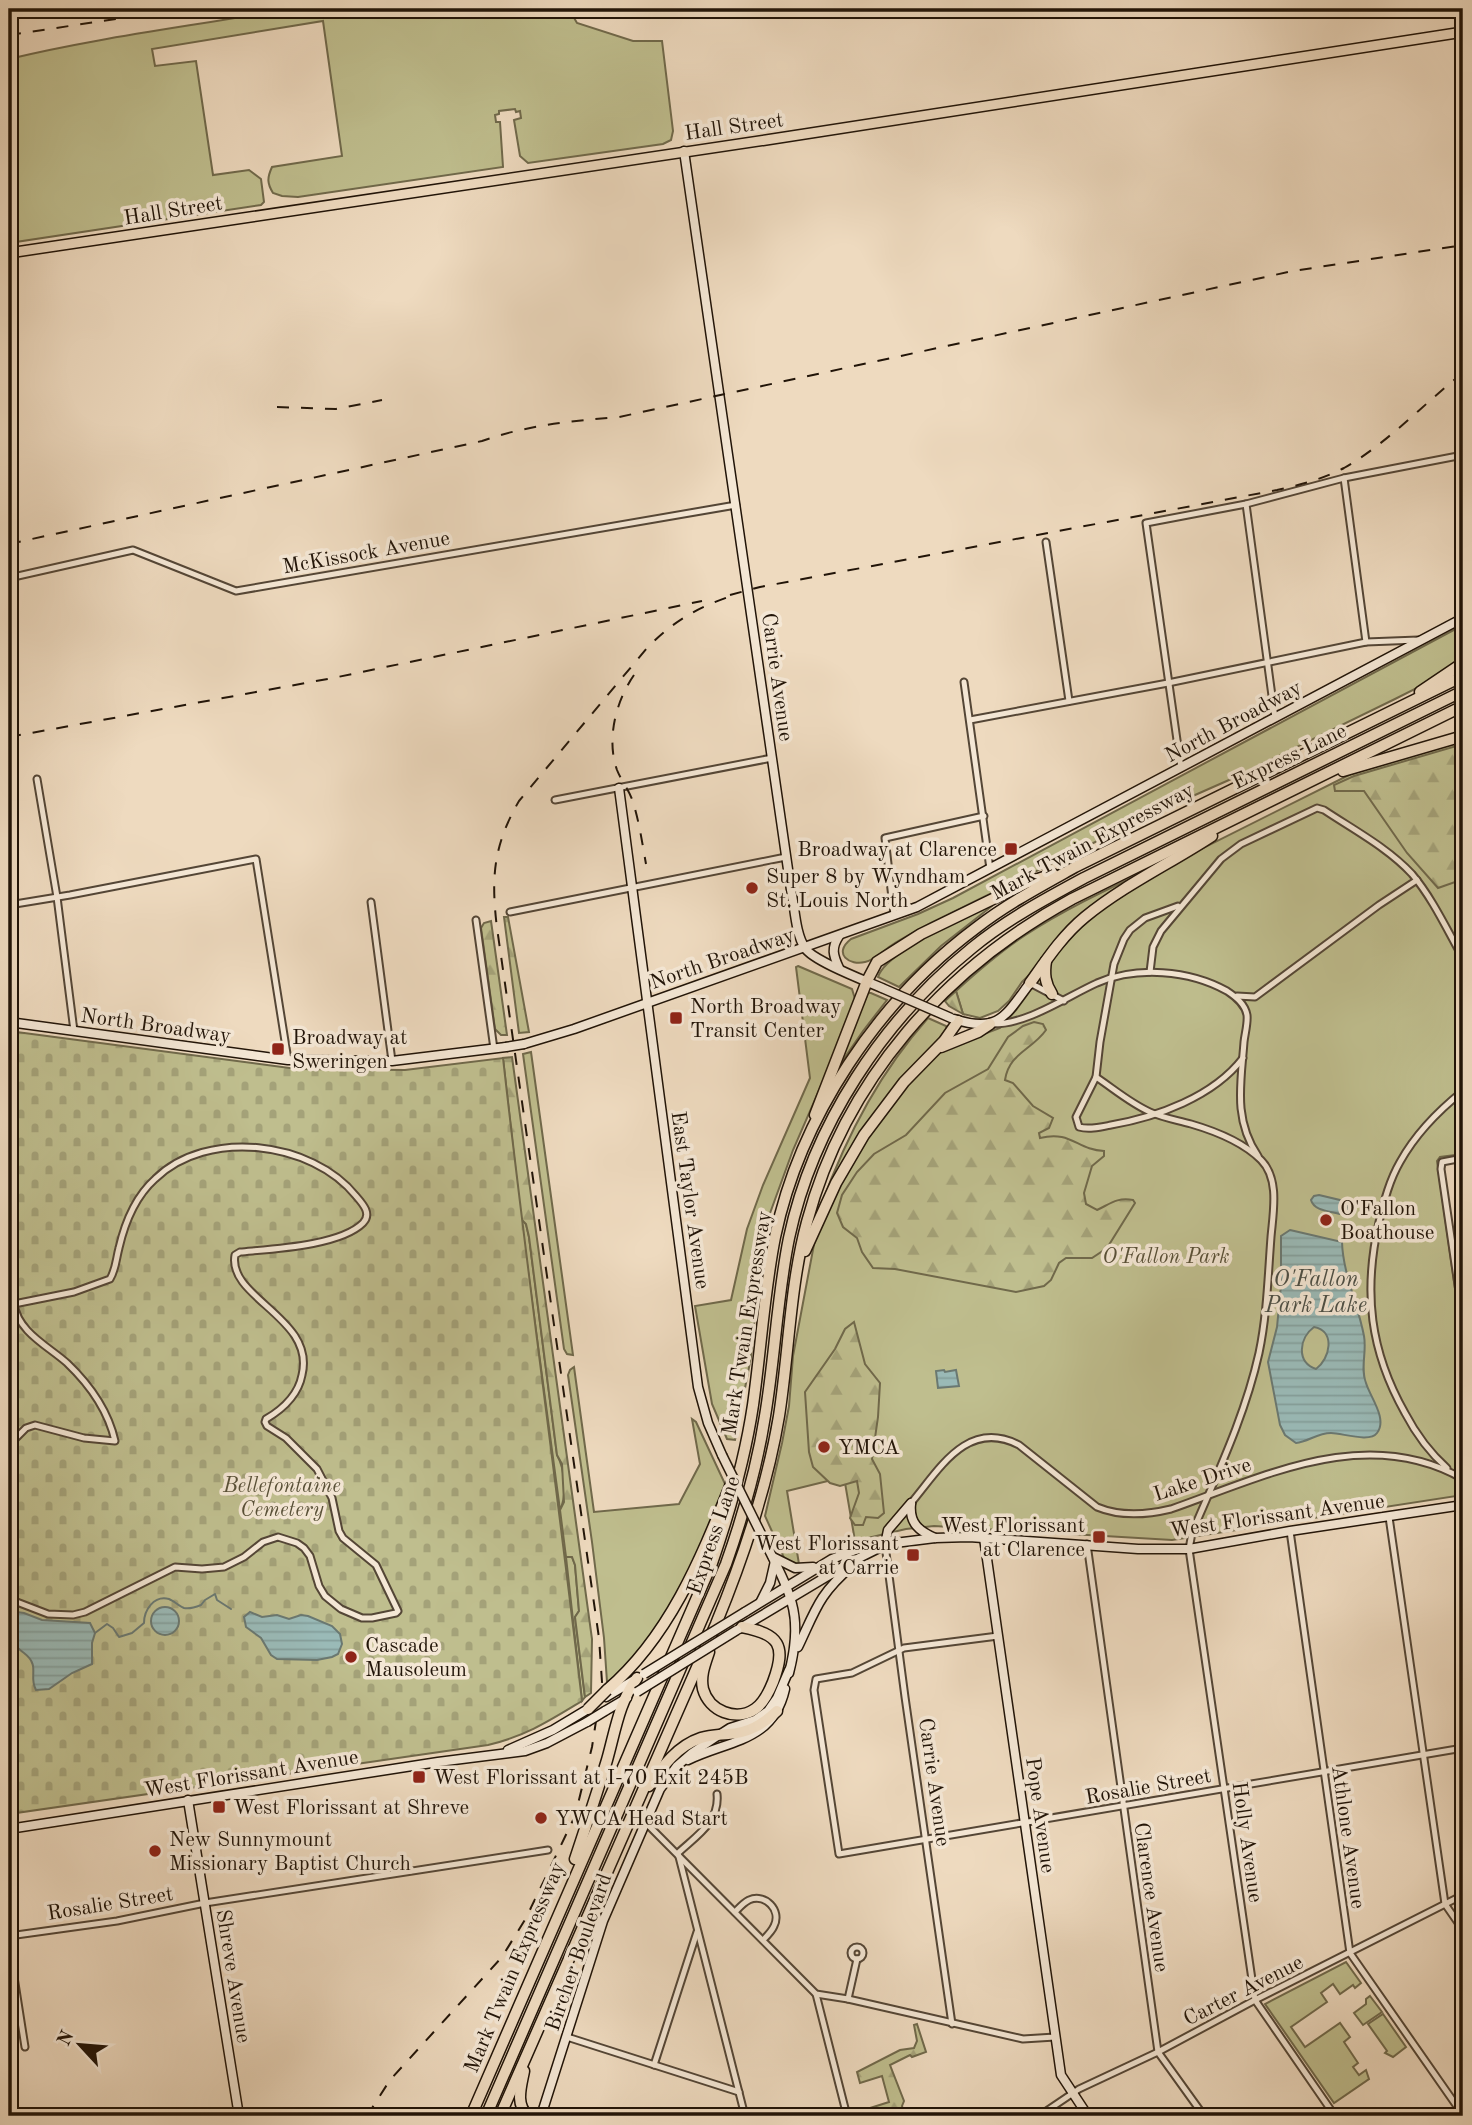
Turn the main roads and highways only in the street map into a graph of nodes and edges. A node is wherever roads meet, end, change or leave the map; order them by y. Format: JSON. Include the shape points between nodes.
{"nodes":[{"id":1,"x":1463,"y":32,"type":"edge"},
{"id":2,"x":1440,"y":36,"type":"junction"},
{"id":3,"x":1463,"y":41,"type":"edge"},
{"id":4,"x":684,"y":151,"type":"junction"},
{"id":5,"x":9,"y":253,"type":"edge"},
{"id":6,"x":1463,"y":618,"type":"edge"},
{"id":7,"x":1463,"y":663,"type":"edge"},
{"id":8,"x":1463,"y":676,"type":"edge"},
{"id":9,"x":1463,"y":691,"type":"edge"},
{"id":10,"x":1463,"y":706,"type":"edge"},
{"id":11,"x":1391,"y":711,"type":"junction"},
{"id":12,"x":1463,"y":736,"type":"edge"},
{"id":13,"x":1322,"y":776,"type":"junction"},
{"id":14,"x":619,"y":788,"type":"road end"},
{"id":15,"x":1245,"y":814,"type":"junction"},
{"id":16,"x":1075,"y":867,"type":"junction"},
{"id":17,"x":839,"y":935,"type":"junction"},
{"id":18,"x":804,"y":948,"type":"junction"},
{"id":19,"x":1047,"y":960,"type":"junction"},
{"id":20,"x":839,"y":968,"type":"junction"},
{"id":21,"x":867,"y":981,"type":"junction"},
{"id":22,"x":1030,"y":982,"type":"joint"},
{"id":23,"x":1052,"y":994,"type":"road end"},
{"id":24,"x":647,"y":1003,"type":"junction"},
{"id":25,"x":954,"y":1019,"type":"junction"},
{"id":26,"x":9,"y":1022,"type":"edge"},
{"id":27,"x":990,"y":1024,"type":"junction"},
{"id":28,"x":934,"y":1051,"type":"junction"},
{"id":29,"x":803,"y":1152,"type":"junction"},
{"id":30,"x":798,"y":1267,"type":"junction"},
{"id":31,"x":745,"y":1451,"type":"junction"},
{"id":32,"x":1463,"y":1505,"type":"edge"},
{"id":33,"x":935,"y":1538,"type":"junction"},
{"id":34,"x":984,"y":1538,"type":"junction"},
{"id":35,"x":885,"y":1545,"type":"junction"},
{"id":36,"x":772,"y":1556,"type":"junction"},
{"id":37,"x":863,"y":1556,"type":"junction"},
{"id":38,"x":820,"y":1566,"type":"junction"},
{"id":39,"x":786,"y":1586,"type":"junction"},
{"id":40,"x":791,"y":1597,"type":"junction"},
{"id":41,"x":761,"y":1602,"type":"junction"},
{"id":42,"x":716,"y":1623,"type":"junction"},
{"id":43,"x":739,"y":1628,"type":"junction"},
{"id":44,"x":794,"y":1656,"type":"junction"},
{"id":45,"x":789,"y":1670,"type":"junction"},
{"id":46,"x":641,"y":1676,"type":"junction"},
{"id":47,"x":607,"y":1693,"type":"junction"},
{"id":48,"x":624,"y":1699,"type":"junction"},
{"id":49,"x":588,"y":1709,"type":"joint"},
{"id":50,"x":776,"y":1711,"type":"junction"},
{"id":51,"x":719,"y":1735,"type":"junction"},
{"id":52,"x":499,"y":1753,"type":"junction"},
{"id":53,"x":677,"y":1766,"type":"junction"},
{"id":54,"x":188,"y":1800,"type":"junction"},
{"id":55,"x":636,"y":1803,"type":"junction"},
{"id":56,"x":9,"y":1829,"type":"edge"},
{"id":57,"x":573,"y":1878,"type":"junction"},
{"id":58,"x":528,"y":2052,"type":"junction"},
{"id":59,"x":239,"y":2116,"type":"edge"},
{"id":60,"x":471,"y":2116,"type":"edge"},
{"id":61,"x":486,"y":2116,"type":"edge"},
{"id":62,"x":500,"y":2116,"type":"edge"},
{"id":63,"x":528,"y":2116,"type":"edge"},
{"id":64,"x":541,"y":2116,"type":"edge"},
{"id":65,"x":1088,"y":2116,"type":"edge"}],
"edges":[{"from":1,"to":2,"type":"main road","name":"Hall Street"},
{"from":2,"to":3,"type":"main road"},
{"from":2,"to":4,"type":"main road","name":"Hall Street"},
{"from":4,"to":5,"type":"main road","name":"Hall Street"},
{"from":4,"to":18,"type":"main road","name":"Carrie Avenue","via":[[786,857]]},
{"from":6,"to":17,"type":"main road","name":"North Broadway","via":[[917,907]]},
{"from":7,"to":11,"type":"highway"},
{"from":8,"to":11,"type":"highway","name":"Mark Twain Expressway"},
{"from":9,"to":61,"type":"highway","name":"Express Lane","via":[[1026,910],[940,976],[907,1009],[870,1058],[827,1133],[795,1214],[759,1451],[726,1564]]},
{"from":10,"to":13,"type":"highway","name":"Mark Twain Expressway"},
{"from":11,"to":16,"type":"highway","name":"Mark Twain Expressway"},
{"from":12,"to":13,"type":"highway"},
{"from":13,"to":15,"type":"highway","name":"Mark Twain Expressway"},
{"from":14,"to":24,"type":"main road","name":"East Taylor Avenue"},
{"from":15,"to":19,"type":"highway","via":[[1103,904],[1072,930]]},
{"from":15,"to":30,"type":"highway","name":"Mark Twain Expressway","via":[[1035,920],[982,957],[935,1000],[886,1059],[846,1124],[813,1202]]},
{"from":16,"to":21,"type":"highway","via":[[1026,883],[920,934],[877,962]]},
{"from":16,"to":29,"type":"highway","name":"Mark Twain Expressway","via":[[991,916],[909,988],[849,1065]]},
{"from":17,"to":18,"type":"main road","name":"North Broadway"},
{"from":17,"to":20,"type":"main road","via":[[833,949]]},
{"from":18,"to":20,"type":"main road"},
{"from":18,"to":24,"type":"main road","name":"North Broadway"},
{"from":19,"to":22,"type":"highway"},
{"from":19,"to":23,"type":"highway","via":[[1046,984]]},
{"from":20,"to":21,"type":"main road"},
{"from":21,"to":25,"type":"main road","bridge":true},
{"from":21,"to":29,"type":"highway"},
{"from":22,"to":27,"type":"main road","via":[[1007,1013]]},
{"from":24,"to":26,"type":"main road","name":"North Broadway","bridge":true,"via":[[524,1044],[392,1061],[288,1060]]},
{"from":24,"to":36,"type":"main road","name":"East Taylor Avenue","bridge":true,"via":[[698,1387],[722,1455]]},
{"from":25,"to":27,"type":"main road"},
{"from":25,"to":28,"type":"highway","via":[[953,1029]]},
{"from":27,"to":28,"type":"highway"},
{"from":28,"to":30,"type":"highway","via":[[915,1069],[854,1151]]},
{"from":29,"to":31,"type":"highway","name":"Mark Twain Expressway","via":[[776,1236]]},
{"from":30,"to":42,"type":"highway","name":"Mark Twain Expressway","via":[[766,1480]]},
{"from":31,"to":47,"type":"highway","via":[[682,1594],[637,1662]]},
{"from":31,"to":57,"type":"highway","name":"Mark Twain Expressway","via":[[712,1563]]},
{"from":32,"to":34,"type":"main road","name":"West Florissant Avenue","via":[[1189,1549]]},
{"from":33,"to":34,"type":"main road","name":"West Florissant Avenue"},
{"from":33,"to":35,"type":"main road","name":"West Florissant Avenue"},
{"from":33,"to":35,"type":"main road","via":[[916,1526],[911,1503],[888,1530]]},
{"from":34,"to":65,"type":"main road","name":"Pope Avenue","via":[[1061,2075]]},
{"from":35,"to":37,"type":"main road","name":"West Florissant Avenue"},
{"from":35,"to":38,"type":"main road","name":"West Florissant Avenue","via":[[863,1547]]},
{"from":36,"to":38,"type":"main road","via":[[795,1568]]},
{"from":36,"to":39,"type":"main road","name":"East Taylor Avenue"},
{"from":36,"to":41,"type":"main road","via":[[770,1583]]},
{"from":37,"to":40,"type":"main road","name":"West Florissant Avenue"},
{"from":37,"to":44,"type":"main road","via":[[822,1595]]},
{"from":38,"to":39,"type":"main road","name":"West Florissant Avenue"},
{"from":39,"to":40,"type":"main road","name":"East Taylor Avenue"},
{"from":39,"to":41,"type":"main road","name":"West Florissant Avenue"},
{"from":40,"to":43,"type":"main road","name":"West Florissant Avenue"},
{"from":40,"to":44,"type":"main road","name":"Bircher Boulevard","via":[[796,1623]]},
{"from":41,"to":46,"type":"main road","name":"West Florissant Avenue","bridge":true},
{"from":42,"to":43,"type":"highway","via":[[703,1688],[711,1704],[731,1714],[748,1712],[762,1702],[779,1663],[780,1651],[771,1636]]},
{"from":42,"to":55,"type":"highway","name":"Mark Twain Expressway"},
{"from":43,"to":48,"type":"main road","name":"West Florissant Avenue","bridge":true},
{"from":44,"to":45,"type":"main road","name":"Bircher Boulevard"},
{"from":45,"to":50,"type":"main road","name":"Bircher Boulevard"},
{"from":45,"to":51,"type":"main road","name":"Bircher Boulevard","via":[[768,1711]]},
{"from":46,"to":47,"type":"main road","name":"West Florissant Avenue"},
{"from":46,"to":48,"type":"highway"},
{"from":47,"to":49,"type":"highway","bridge":true},
{"from":48,"to":52,"type":"main road","name":"West Florissant Avenue","bridge":true,"via":[[567,1733],[525,1751]]},
{"from":48,"to":57,"type":"highway"},
{"from":49,"to":52,"type":"main road","name":"West Florissant Avenue"},
{"from":50,"to":51,"type":"highway","via":[[752,1729]]},
{"from":50,"to":53,"type":"main road","name":"Bircher Boulevard","via":[[753,1735]]},
{"from":51,"to":53,"type":"main road","name":"Bircher Boulevard"},
{"from":51,"to":55,"type":"highway","via":[[700,1738],[678,1750]]},
{"from":52,"to":54,"type":"main road","name":"West Florissant Avenue"},
{"from":53,"to":64,"type":"main road","name":"Bircher Boulevard","via":[[660,1789],[603,1921]]},
{"from":54,"to":56,"type":"main road","name":"West Florissant Avenue"},
{"from":54,"to":59,"type":"main road","name":"Shreve Avenue"},
{"from":55,"to":58,"type":"highway","name":"Mark Twain Expressway"},
{"from":57,"to":60,"type":"highway","name":"Mark Twain Expressway"},
{"from":58,"to":62,"type":"highway","name":"Mark Twain Expressway"},
{"from":58,"to":63,"type":"highway","via":[[520,2101]]}]}
